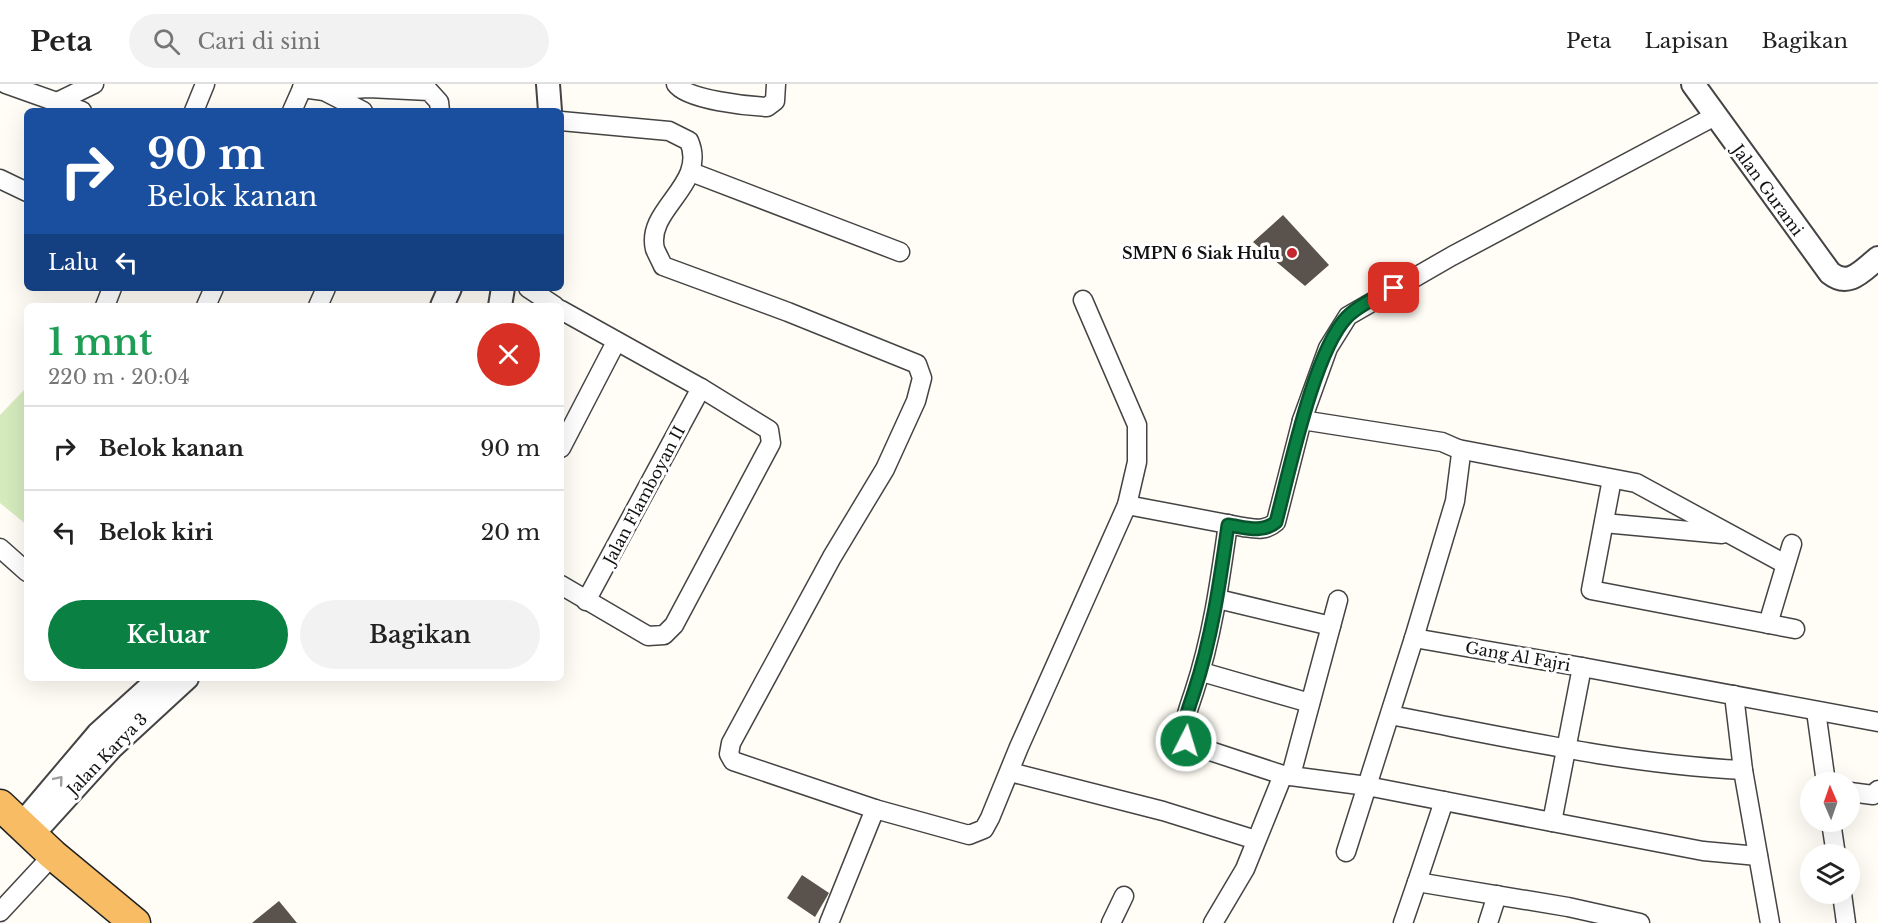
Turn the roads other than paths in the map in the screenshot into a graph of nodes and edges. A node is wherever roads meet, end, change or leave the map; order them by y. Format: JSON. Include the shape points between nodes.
{"nodes":[{"id":1,"x":6,"y":84,"type":"edge"},
{"id":2,"x":94,"y":84,"type":"edge"},
{"id":3,"x":205,"y":84,"type":"edge"},
{"id":4,"x":548,"y":84,"type":"edge"},
{"id":5,"x":676,"y":84,"type":"edge"},
{"id":6,"x":776,"y":84,"type":"edge"},
{"id":7,"x":1693,"y":84,"type":"edge"},
{"id":8,"x":303,"y":86,"type":"edge"},
{"id":9,"x":324,"y":91,"type":"junction"},
{"id":10,"x":57,"y":102,"type":"junction"},
{"id":11,"x":74,"y":108,"type":"edge"},
{"id":12,"x":195,"y":108,"type":"edge"},
{"id":13,"x":293,"y":108,"type":"edge"},
{"id":14,"x":357,"y":108,"type":"edge"},
{"id":15,"x":440,"y":108,"type":"edge"},
{"id":16,"x":550,"y":108,"type":"edge"},
{"id":17,"x":1715,"y":116,"type":"junction"},
{"id":18,"x":564,"y":121,"type":"edge"},
{"id":19,"x":691,"y":172,"type":"junction"},
{"id":20,"x":0,"y":179,"type":"edge"},
{"id":21,"x":24,"y":191,"type":"edge"},
{"id":22,"x":900,"y":252,"type":"dead end"},
{"id":23,"x":1878,"y":258,"type":"edge"},
{"id":24,"x":532,"y":291,"type":"edge"},
{"id":25,"x":1083,"y":300,"type":"dead end"},
{"id":26,"x":550,"y":303,"type":"edge"},
{"id":27,"x":564,"y":312,"type":"edge"},
{"id":28,"x":616,"y":342,"type":"junction"},
{"id":29,"x":701,"y":388,"type":"junction"},
{"id":30,"x":1302,"y":420,"type":"junction"},
{"id":31,"x":564,"y":442,"type":"edge"},
{"id":32,"x":1458,"y":449,"type":"junction"},
{"id":33,"x":1612,"y":479,"type":"junction"},
{"id":34,"x":1126,"y":505,"type":"junction"},
{"id":35,"x":1604,"y":523,"type":"junction"},
{"id":36,"x":1228,"y":525,"type":"junction"},
{"id":37,"x":1732,"y":535,"type":"junction"},
{"id":38,"x":1792,"y":544,"type":"dead end"},
{"id":39,"x":0,"y":548,"type":"edge"},
{"id":40,"x":1785,"y":564,"type":"junction"},
{"id":41,"x":24,"y":569,"type":"edge"},
{"id":42,"x":564,"y":587,"type":"edge"},
{"id":43,"x":1218,"y":598,"type":"junction"},
{"id":44,"x":1338,"y":600,"type":"dead end"},
{"id":45,"x":586,"y":601,"type":"junction"},
{"id":46,"x":1768,"y":624,"type":"junction"},
{"id":47,"x":1331,"y":626,"type":"junction"},
{"id":48,"x":1795,"y":629,"type":"dead end"},
{"id":49,"x":1414,"y":638,"type":"junction"},
{"id":50,"x":1582,"y":667,"type":"junction"},
{"id":51,"x":1202,"y":672,"type":"junction"},
{"id":52,"x":152,"y":681,"type":"edge"},
{"id":53,"x":182,"y":681,"type":"edge"},
{"id":54,"x":1734,"y":695,"type":"junction"},
{"id":55,"x":1310,"y":703,"type":"junction"},
{"id":56,"x":136,"y":710,"type":"junction"},
{"id":57,"x":1816,"y":711,"type":"junction"},
{"id":58,"x":1390,"y":715,"type":"junction"},
{"id":59,"x":1878,"y":722,"type":"edge"},
{"id":60,"x":1566,"y":748,"type":"junction"},
{"id":61,"x":1743,"y":770,"type":"junction"},
{"id":62,"x":1010,"y":772,"type":"junction"},
{"id":63,"x":1824,"y":772,"type":"edge"},
{"id":64,"x":1287,"y":775,"type":"junction"},
{"id":65,"x":1367,"y":786,"type":"junction"},
{"id":66,"x":1878,"y":790,"type":"edge"},
{"id":67,"x":1860,"y":793,"type":"edge"},
{"id":68,"x":1444,"y":801,"type":"junction"},
{"id":69,"x":0,"y":805,"type":"edge"},
{"id":70,"x":875,"y":809,"type":"junction"},
{"id":71,"x":1552,"y":822,"type":"junction"},
{"id":72,"x":36,"y":838,"type":"junction"},
{"id":73,"x":1256,"y":840,"type":"junction"},
{"id":74,"x":1346,"y":852,"type":"dead end"},
{"id":75,"x":1758,"y":856,"type":"junction"},
{"id":76,"x":1417,"y":882,"type":"junction"},
{"id":77,"x":1497,"y":895,"type":"junction"},
{"id":78,"x":1124,"y":896,"type":"dead end"},
{"id":79,"x":1843,"y":904,"type":"edge"},
{"id":80,"x":0,"y":912,"type":"edge"},
{"id":81,"x":1568,"y":915,"type":"edge"},
{"id":82,"x":135,"y":923,"type":"edge"},
{"id":83,"x":829,"y":923,"type":"edge"},
{"id":84,"x":1111,"y":923,"type":"edge"},
{"id":85,"x":1213,"y":923,"type":"edge"},
{"id":86,"x":1403,"y":923,"type":"edge"},
{"id":87,"x":1488,"y":923,"type":"edge"},
{"id":88,"x":1641,"y":923,"type":"edge"},
{"id":89,"x":1770,"y":923,"type":"edge"},
{"id":90,"x":1846,"y":923,"type":"edge"}],
"edges":[{"from":1,"to":10,"type":"street"},
{"from":2,"to":10,"type":"street"},
{"from":3,"to":12,"type":"street"},
{"from":4,"to":16,"type":"street"},
{"from":5,"to":6,"type":"street","via":[[687,92],[767,107],[775,102]]},
{"from":7,"to":17,"type":"street","name":"Jalan Gurami"},
{"from":8,"to":9,"type":"street"},
{"from":8,"to":13,"type":"street"},
{"from":9,"to":14,"type":"street"},
{"from":9,"to":15,"type":"street","via":[[429,91]]},
{"from":10,"to":11,"type":"street"},
{"from":17,"to":23,"type":"street","name":"Jalan Gurami","via":[[1830,273],[1838,279],[1855,277]]},
{"from":17,"to":30,"type":"street","via":[[1348,316],[1328,348]]},
{"from":18,"to":19,"type":"street","via":[[669,131],[689,141],[695,154]]},
{"from":19,"to":22,"type":"street"},
{"from":19,"to":70,"type":"street","via":[[656,228],[655,247],[663,266],[905,357],[917,364],[922,378],[916,401],[885,469],[832,557],[729,749],[733,761]]},
{"from":20,"to":21,"type":"street"},
{"from":24,"to":26,"type":"street"},
{"from":25,"to":34,"type":"street","via":[[1137,425],[1137,462]]},
{"from":27,"to":28,"type":"street"},
{"from":28,"to":29,"type":"street"},
{"from":28,"to":31,"type":"street"},
{"from":29,"to":45,"type":"street","name":"Jalan Flamboyan II"},
{"from":29,"to":45,"type":"street","via":[[769,430],[771,443],[674,625],[664,635],[648,636]]},
{"from":30,"to":32,"type":"street","via":[[1442,442]]},
{"from":30,"to":36,"type":"street","via":[[1276,522],[1267,529]]},
{"from":32,"to":33,"type":"street"},
{"from":32,"to":49,"type":"street","via":[[1462,462],[1455,501]]},
{"from":33,"to":35,"type":"street"},
{"from":33,"to":37,"type":"street","via":[[1636,483]]},
{"from":34,"to":36,"type":"street"},
{"from":34,"to":62,"type":"street"},
{"from":35,"to":37,"type":"street"},
{"from":35,"to":46,"type":"street","via":[[1591,590]]},
{"from":36,"to":43,"type":"street"},
{"from":37,"to":40,"type":"street"},
{"from":38,"to":40,"type":"street"},
{"from":39,"to":41,"type":"street"},
{"from":40,"to":46,"type":"street"},
{"from":42,"to":45,"type":"street"},
{"from":43,"to":47,"type":"street"},
{"from":43,"to":51,"type":"street"},
{"from":44,"to":47,"type":"street"},
{"from":46,"to":48,"type":"street"},
{"from":47,"to":55,"type":"street"},
{"from":49,"to":50,"type":"street","name":"Gang Al Fajri"},
{"from":49,"to":58,"type":"street"},
{"from":50,"to":54,"type":"street"},
{"from":50,"to":60,"type":"street","name":"Gang Al Fajri"},
{"from":51,"to":55,"type":"street"},
{"from":51,"to":64,"type":"street","via":[[1184,723],[1186,741]]},
{"from":52,"to":56,"type":"street","name":"Jalan Karya 3"},
{"from":53,"to":56,"type":"street","name":"Jalan Karya 3"},
{"from":54,"to":57,"type":"street"},
{"from":54,"to":61,"type":"street"},
{"from":55,"to":64,"type":"street"},
{"from":56,"to":72,"type":"street","name":"Jalan Karya 3","via":[[105,741]]},
{"from":57,"to":59,"type":"street"},
{"from":57,"to":63,"type":"street"},
{"from":58,"to":60,"type":"street"},
{"from":58,"to":65,"type":"street"},
{"from":60,"to":61,"type":"street"},
{"from":60,"to":71,"type":"street","name":"Gang Al Fajri"},
{"from":61,"to":75,"type":"street"},
{"from":62,"to":70,"type":"street","via":[[990,818],[977,833],[969,835]]},
{"from":62,"to":73,"type":"street","via":[[1163,811]]},
{"from":64,"to":65,"type":"street"},
{"from":64,"to":73,"type":"street"},
{"from":65,"to":68,"type":"street"},
{"from":65,"to":74,"type":"street"},
{"from":66,"to":67,"type":"street","via":[[1873,795]]},
{"from":68,"to":71,"type":"street"},
{"from":68,"to":76,"type":"street"},
{"from":69,"to":72,"type":"highway"},
{"from":70,"to":83,"type":"street"},
{"from":71,"to":75,"type":"street","via":[[1703,851]]},
{"from":72,"to":80,"type":"street"},
{"from":72,"to":82,"type":"highway"},
{"from":73,"to":85,"type":"street","via":[[1245,869]]},
{"from":75,"to":89,"type":"street"},
{"from":76,"to":77,"type":"street"},
{"from":76,"to":86,"type":"street"},
{"from":77,"to":81,"type":"street"},
{"from":77,"to":87,"type":"street"},
{"from":78,"to":84,"type":"street"},
{"from":79,"to":90,"type":"street"},
{"from":81,"to":88,"type":"street"}]}
